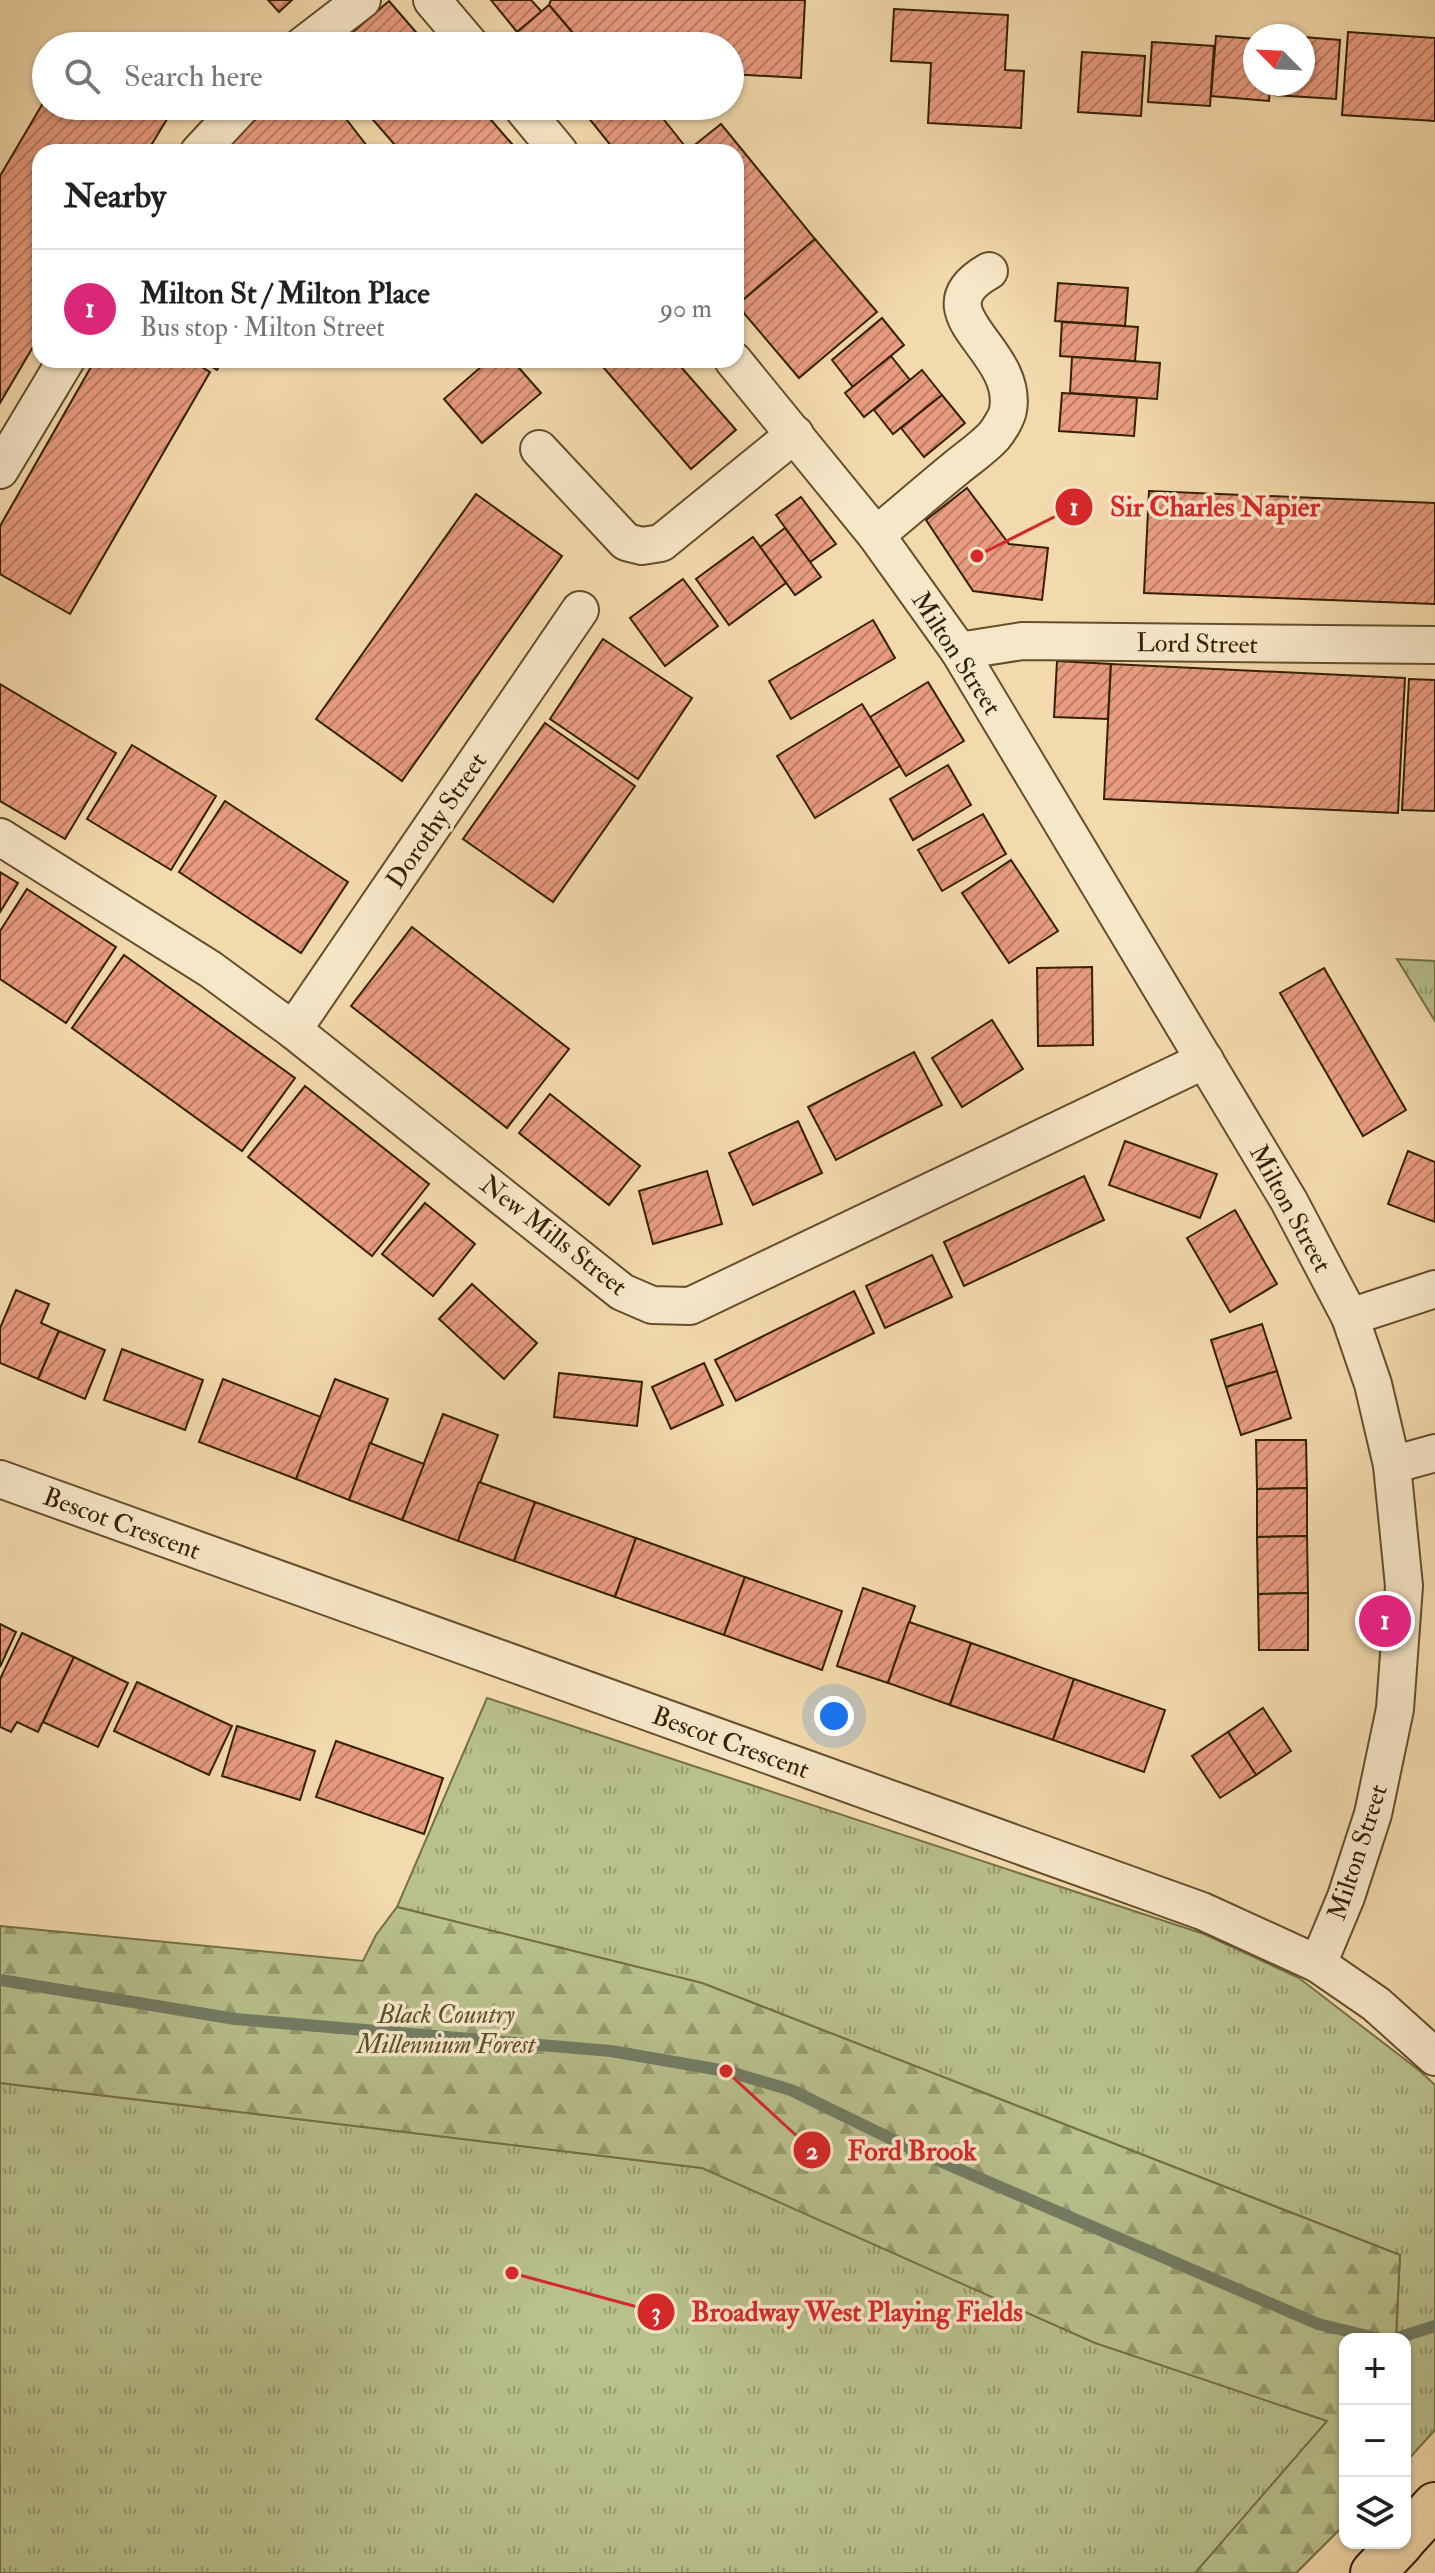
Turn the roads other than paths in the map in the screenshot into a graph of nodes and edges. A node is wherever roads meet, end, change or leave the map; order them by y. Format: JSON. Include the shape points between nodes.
{"nodes":[{"id":1,"x":362,"y":0,"type":"edge"},
{"id":2,"x":432,"y":0,"type":"edge"},
{"id":3,"x":320,"y":32,"type":"edge"},
{"id":4,"x":459,"y":32,"type":"edge"},
{"id":5,"x":229,"y":120,"type":"edge"},
{"id":6,"x":533,"y":120,"type":"edge"},
{"id":7,"x":206,"y":144,"type":"edge"},
{"id":8,"x":552,"y":144,"type":"edge"},
{"id":9,"x":989,"y":271,"type":"dead end"},
{"id":10,"x":61,"y":368,"type":"edge"},
{"id":11,"x":740,"y":368,"type":"edge"},
{"id":12,"x":795,"y":434,"type":"junction"},
{"id":13,"x":539,"y":449,"type":"dead end"},
{"id":14,"x":0,"y":470,"type":"edge"},
{"id":15,"x":876,"y":535,"type":"junction"},
{"id":16,"x":580,"y":610,"type":"dead end"},
{"id":17,"x":1435,"y":645,"type":"edge"},
{"id":18,"x":959,"y":651,"type":"junction"},
{"id":19,"x":0,"y":837,"type":"edge"},
{"id":20,"x":293,"y":1030,"type":"junction"},
{"id":21,"x":1205,"y":1060,"type":"junction"},
{"id":22,"x":1435,"y":1289,"type":"edge"},
{"id":23,"x":1350,"y":1317,"type":"junction"},
{"id":24,"x":1435,"y":1453,"type":"edge"},
{"id":25,"x":1392,"y":1465,"type":"junction"},
{"id":26,"x":0,"y":1479,"type":"edge"},
{"id":27,"x":1318,"y":1964,"type":"junction"},
{"id":28,"x":1435,"y":2057,"type":"edge"},
{"id":29,"x":1435,"y":2505,"type":"edge"},
{"id":30,"x":1411,"y":2531,"type":"edge"},
{"id":31,"x":1395,"y":2549,"type":"edge"},
{"id":32,"x":1373,"y":2573,"type":"edge"}],
"edges":[{"from":1,"to":3,"type":"street"},
{"from":2,"to":4,"type":"street"},
{"from":5,"to":7,"type":"street"},
{"from":6,"to":8,"type":"street"},
{"from":9,"to":15,"type":"street","via":[[970,282],[961,297],[964,317],[997,360],[1007,384],[1008,411],[995,435]]},
{"from":10,"to":14,"type":"street"},
{"from":11,"to":12,"type":"street","name":"Milton Street"},
{"from":12,"to":13,"type":"street","via":[[661,543],[642,546],[626,542]]},
{"from":12,"to":15,"type":"street","name":"Milton Street"},
{"from":15,"to":18,"type":"street","name":"Milton Street"},
{"from":16,"to":20,"type":"street","name":"Dorothy Street"},
{"from":17,"to":18,"type":"street","name":"Lord Street","via":[[1022,641]]},
{"from":18,"to":21,"type":"street","name":"Milton Street"},
{"from":19,"to":20,"type":"street","name":"New Mills Street","via":[[210,969]]},
{"from":20,"to":21,"type":"street","name":"New Mills Street","via":[[622,1292],[652,1305],[690,1306]]},
{"from":21,"to":23,"type":"street","name":"Milton Street"},
{"from":22,"to":23,"type":"street"},
{"from":23,"to":25,"type":"street","name":"Milton Street"},
{"from":24,"to":25,"type":"street"},
{"from":25,"to":27,"type":"street","name":"Milton Street","via":[[1404,1586],[1395,1709],[1373,1814]]},
{"from":26,"to":27,"type":"street","name":"Bescot Crescent","via":[[1202,1911]]},
{"from":27,"to":28,"type":"street","name":"Bescot Crescent","via":[[1376,2004]]},
{"from":29,"to":30,"type":"highway"},
{"from":31,"to":32,"type":"highway"}]}
